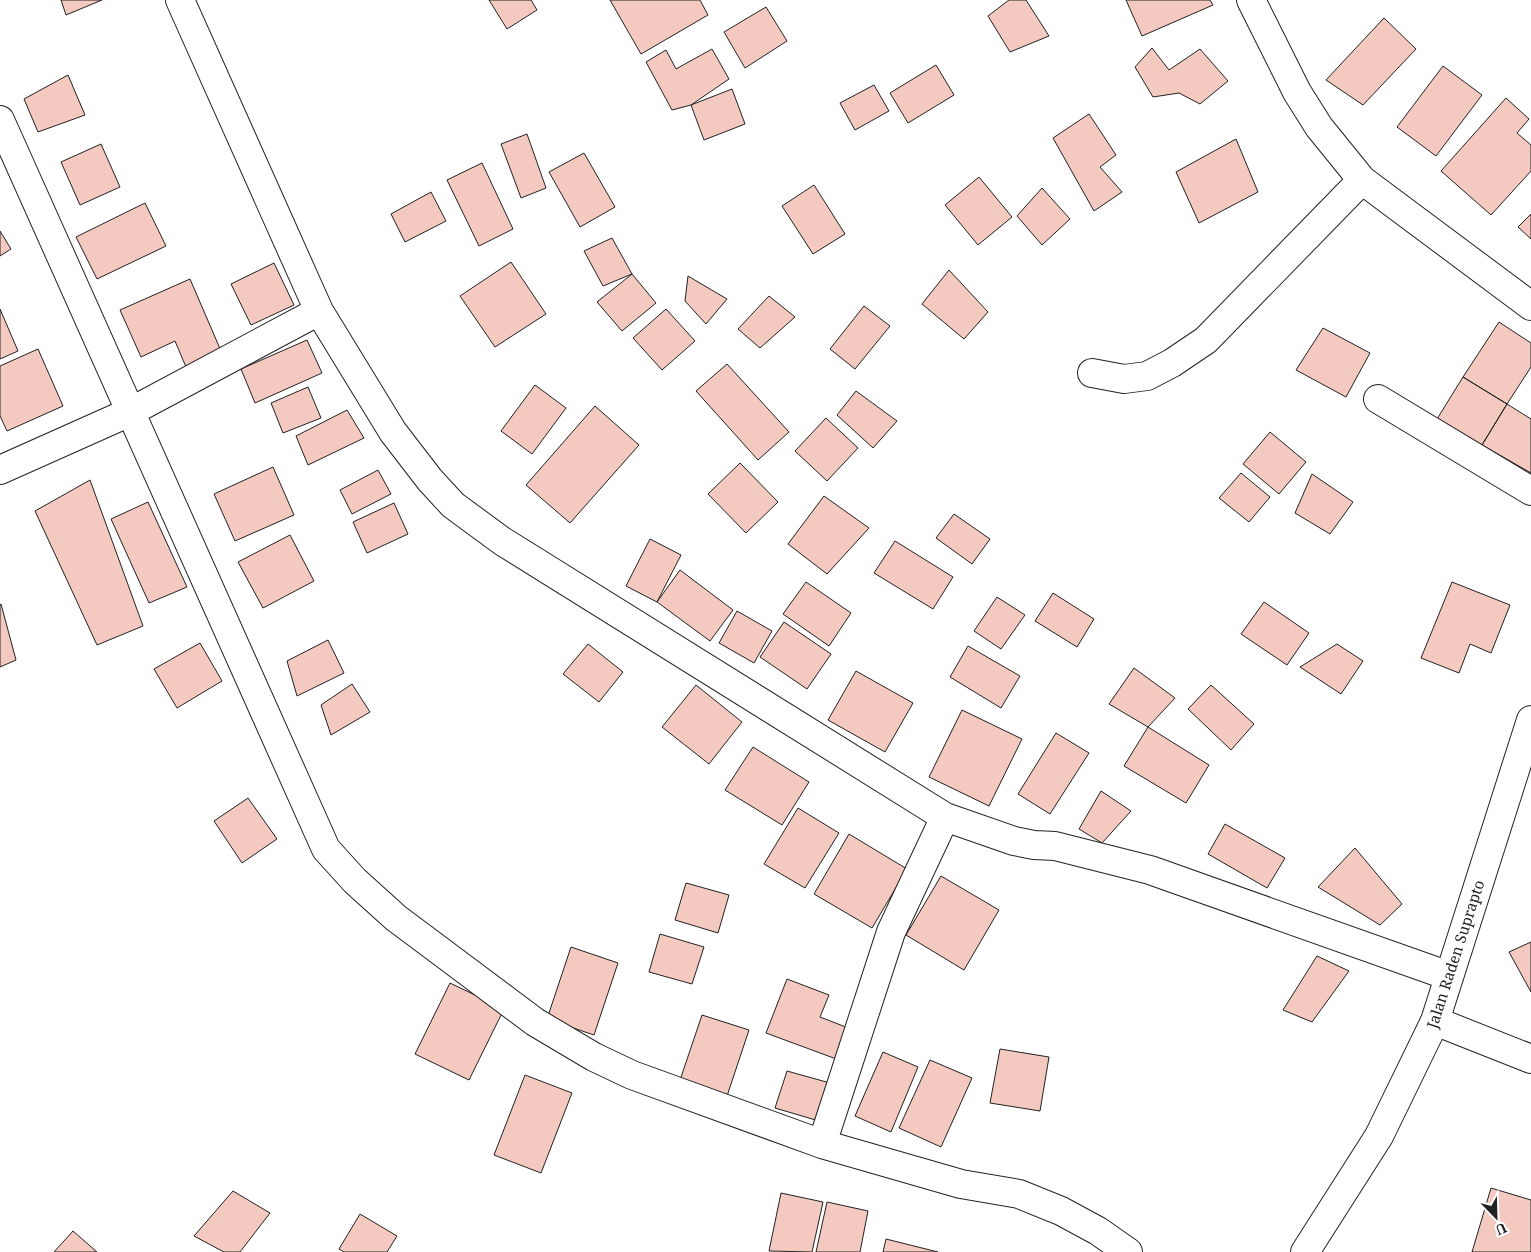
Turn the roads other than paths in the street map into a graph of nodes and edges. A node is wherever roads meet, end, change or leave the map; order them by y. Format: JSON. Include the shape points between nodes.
{"nodes":[{"id":1,"x":180,"y":0,"type":"edge"},
{"id":2,"x":1251,"y":0,"type":"edge"},
{"id":3,"x":0,"y":120,"type":"edge"},
{"id":4,"x":1362,"y":180,"type":"junction"},
{"id":5,"x":1531,"y":306,"type":"edge"},
{"id":6,"x":319,"y":312,"type":"junction"},
{"id":7,"x":1092,"y":373,"type":"dead end"},
{"id":8,"x":1378,"y":400,"type":"dead end"},
{"id":9,"x":130,"y":412,"type":"junction"},
{"id":10,"x":0,"y":470,"type":"edge"},
{"id":11,"x":1531,"y":491,"type":"edge"},
{"id":12,"x":1531,"y":720,"type":"edge"},
{"id":13,"x":945,"y":817,"type":"junction"},
{"id":14,"x":1449,"y":976,"type":"junction"},
{"id":15,"x":1435,"y":1021,"type":"junction"},
{"id":16,"x":1531,"y":1059,"type":"edge"},
{"id":17,"x":822,"y":1144,"type":"junction"},
{"id":18,"x":1128,"y":1252,"type":"edge"},
{"id":19,"x":1305,"y":1252,"type":"edge"}],
"edges":[{"from":1,"to":6,"type":"main road"},
{"from":2,"to":4,"type":"main road","via":[[1297,92],[1319,127]]},
{"from":3,"to":9,"type":"main road"},
{"from":4,"to":5,"type":"main road"},
{"from":4,"to":7,"type":"main road","via":[[1206,340],[1147,376],[1124,380]]},
{"from":6,"to":9,"type":"main road"},
{"from":6,"to":13,"type":"main road","via":[[393,432],[453,505],[502,541]]},
{"from":8,"to":11,"type":"main road"},
{"from":9,"to":10,"type":"main road"},
{"from":9,"to":17,"type":"main road","via":[[326,849],[355,881],[396,918],[535,1022],[594,1058]]},
{"from":12,"to":14,"type":"main road","name":"Jalan Raden Suprapto"},
{"from":13,"to":14,"type":"main road","via":[[1014,841],[1055,846],[1150,870]]},
{"from":13,"to":17,"type":"main road","via":[[891,932]]},
{"from":14,"to":15,"type":"main road","name":"Jalan Raden Suprapto"},
{"from":15,"to":16,"type":"main road"},
{"from":15,"to":19,"type":"main road","name":"Jalan Raden Suprapto","via":[[1379,1136]]},
{"from":17,"to":18,"type":"main road","via":[[961,1184],[1019,1194],[1061,1211]]}]}
